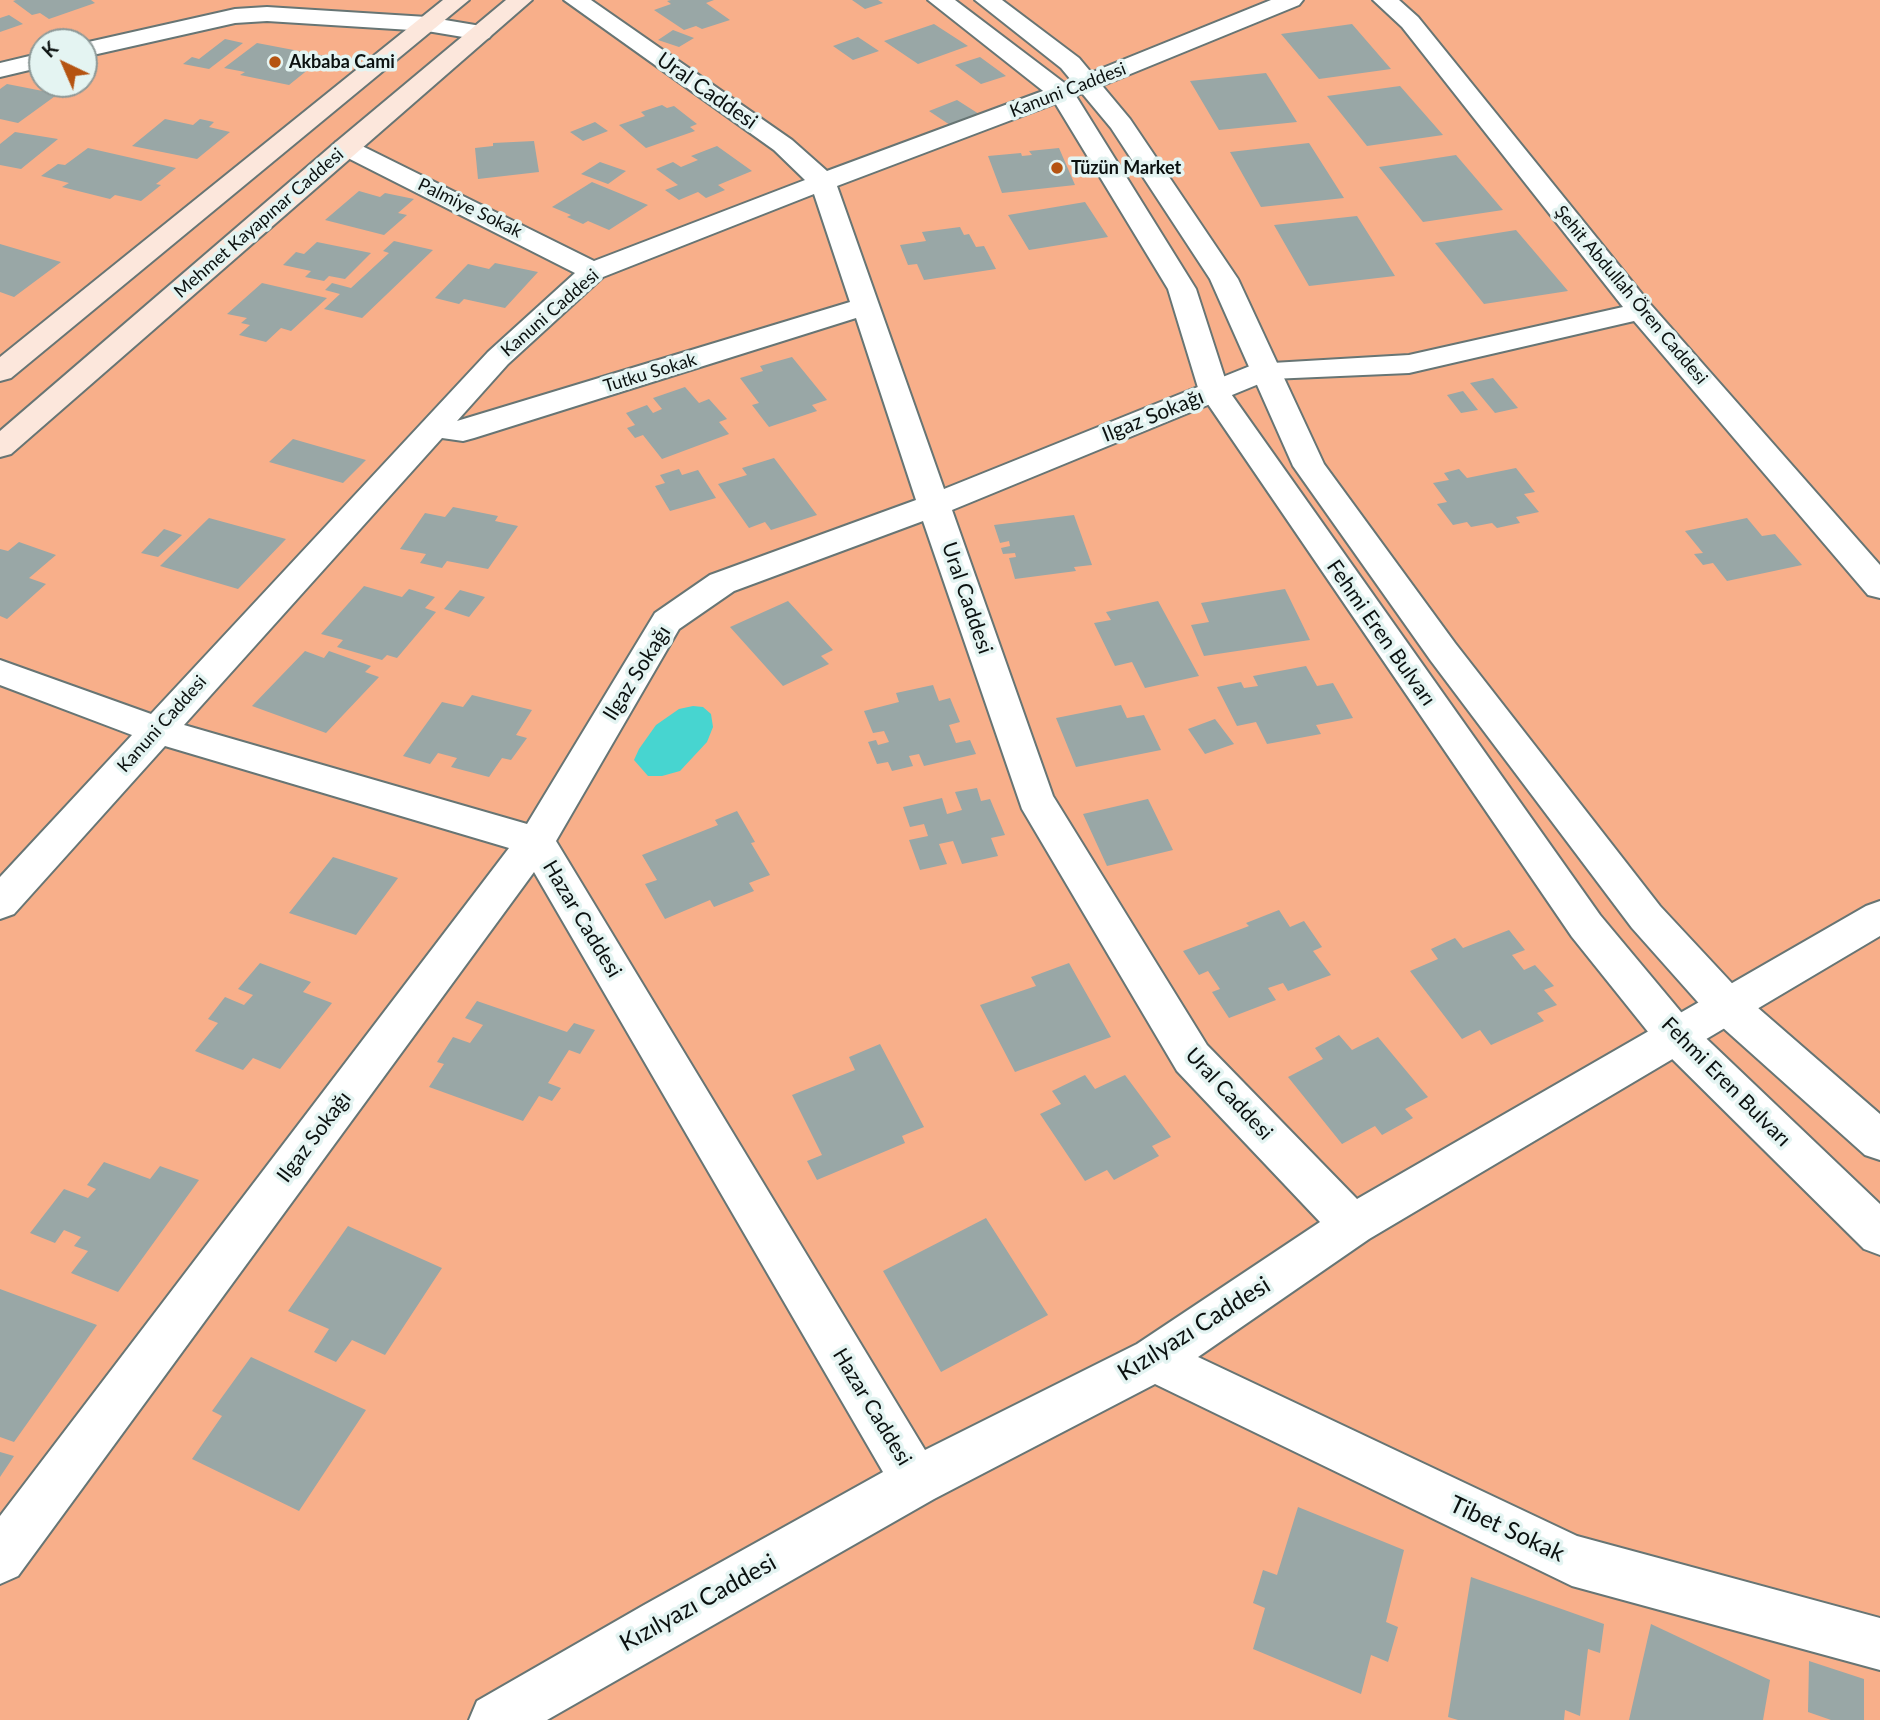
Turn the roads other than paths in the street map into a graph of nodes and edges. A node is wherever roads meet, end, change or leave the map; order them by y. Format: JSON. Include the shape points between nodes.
{"nodes":[{"id":1,"x":457,"y":0,"type":"edge"},
{"id":2,"x":520,"y":0,"type":"edge"},
{"id":3,"x":576,"y":0,"type":"edge"},
{"id":4,"x":940,"y":0,"type":"edge"},
{"id":5,"x":987,"y":0,"type":"edge"},
{"id":6,"x":1291,"y":0,"type":"edge"},
{"id":7,"x":1385,"y":0,"type":"edge"},
{"id":8,"x":427,"y":24,"type":"junction"},
{"id":9,"x":481,"y":33,"type":"junction"},
{"id":10,"x":98,"y":47,"type":"edge"},
{"id":11,"x":28,"y":63,"type":"edge"},
{"id":12,"x":0,"y":70,"type":"edge"},
{"id":13,"x":1075,"y":88,"type":"junction"},
{"id":14,"x":345,"y":147,"type":"junction"},
{"id":15,"x":823,"y":182,"type":"junction"},
{"id":16,"x":593,"y":271,"type":"junction"},
{"id":17,"x":866,"y":306,"type":"junction"},
{"id":18,"x":1641,"y":311,"type":"junction"},
{"id":19,"x":1266,"y":370,"type":"junction"},
{"id":20,"x":0,"y":372,"type":"edge"},
{"id":21,"x":1214,"y":391,"type":"junction"},
{"id":22,"x":433,"y":428,"type":"junction"},
{"id":23,"x":0,"y":447,"type":"edge"},
{"id":24,"x":935,"y":505,"type":"junction"},
{"id":25,"x":1880,"y":587,"type":"edge"},
{"id":26,"x":0,"y":672,"type":"edge"},
{"id":27,"x":156,"y":730,"type":"junction"},
{"id":28,"x":536,"y":841,"type":"junction"},
{"id":29,"x":0,"y":903,"type":"edge"},
{"id":30,"x":1880,"y":917,"type":"edge"},
{"id":31,"x":1727,"y":1006,"type":"junction"},
{"id":32,"x":1676,"y":1035,"type":"junction"},
{"id":33,"x":1880,"y":1141,"type":"edge"},
{"id":34,"x":1353,"y":1225,"type":"junction"},
{"id":35,"x":1880,"y":1234,"type":"edge"},
{"id":36,"x":1154,"y":1360,"type":"junction"},
{"id":37,"x":916,"y":1481,"type":"junction"},
{"id":38,"x":0,"y":1558,"type":"edge"},
{"id":39,"x":1880,"y":1644,"type":"edge"},
{"id":40,"x":496,"y":1720,"type":"edge"}],
"edges":[{"from":1,"to":8,"type":"main road"},
{"from":2,"to":9,"type":"main road","name":"Mehmet Kayapınar Caddesi"},
{"from":3,"to":15,"type":"street","name":"Ural Caddesi","via":[[783,145]]},
{"from":4,"to":13,"type":"street","name":"Fehmi Eren Bulvarı"},
{"from":5,"to":13,"type":"street","name":"Fehmi Eren Bulvarı","via":[[1070,63]]},
{"from":6,"to":13,"type":"street","name":"Kanuni Caddesi"},
{"from":7,"to":18,"type":"street","name":"Şehit Abdullah Ören Caddesi","via":[[1409,22]]},
{"from":8,"to":9,"type":"street"},
{"from":8,"to":10,"type":"street","via":[[320,15],[235,16]]},
{"from":8,"to":20,"type":"main road"},
{"from":9,"to":14,"type":"main road","name":"Mehmet Kayapınar Caddesi"},
{"from":11,"to":12,"type":"street"},
{"from":13,"to":15,"type":"street","name":"Kanuni Caddesi"},
{"from":13,"to":19,"type":"street","name":"Fehmi Eren Bulvarı","via":[[1121,124],[1224,279]]},
{"from":13,"to":21,"type":"street","name":"Fehmi Eren Bulvarı","via":[[1182,289]]},
{"from":14,"to":16,"type":"street","name":"Palmiye Sokak"},
{"from":14,"to":23,"type":"main road","name":"Mehmet Kayapınar Caddesi"},
{"from":15,"to":16,"type":"street","name":"Kanuni Caddesi"},
{"from":15,"to":17,"type":"street","name":"Ural Caddesi"},
{"from":16,"to":22,"type":"street","name":"Kanuni Caddesi","via":[[498,358]]},
{"from":17,"to":22,"type":"street","name":"Tutku Sokak","via":[[463,431]]},
{"from":17,"to":24,"type":"street","name":"Ural Caddesi"},
{"from":18,"to":19,"type":"street","name":"Ilgaz Sokağı","via":[[1409,364]]},
{"from":18,"to":25,"type":"street","name":"Şehit Abdullah Ören Caddesi"},
{"from":19,"to":21,"type":"street","name":"Ilgaz Sokağı"},
{"from":19,"to":31,"type":"street","name":"Fehmi Eren Bulvarı","via":[[1309,466],[1435,641],[1646,917]]},
{"from":21,"to":24,"type":"street","name":"Ilgaz Sokağı"},
{"from":21,"to":32,"type":"street","name":"Fehmi Eren Bulvarı","via":[[1586,926]]},
{"from":22,"to":27,"type":"street","name":"Kanuni Caddesi"},
{"from":24,"to":28,"type":"street","name":"Ilgaz Sokağı","via":[[722,583],[667,621]]},
{"from":24,"to":34,"type":"street","name":"Ural Caddesi","via":[[1035,799],[1192,1058]]},
{"from":26,"to":27,"type":"street","name":"Hazar Caddesi"},
{"from":27,"to":28,"type":"street","name":"Hazar Caddesi"},
{"from":27,"to":29,"type":"street","name":"Kanuni Caddesi"},
{"from":28,"to":37,"type":"street","name":"Hazar Caddesi"},
{"from":28,"to":38,"type":"street","name":"Ilgaz Sokağı"},
{"from":30,"to":31,"type":"street","name":"Kızılyazı Caddesi"},
{"from":31,"to":32,"type":"street","name":"Kızılyazı Caddesi"},
{"from":31,"to":33,"type":"street","name":"Fehmi Eren Bulvarı"},
{"from":32,"to":34,"type":"street","name":"Kızılyazı Caddesi"},
{"from":32,"to":35,"type":"street","name":"Fehmi Eren Bulvarı"},
{"from":34,"to":36,"type":"street","name":"Kızılyazı Caddesi"},
{"from":36,"to":37,"type":"street","name":"Kızılyazı Caddesi"},
{"from":36,"to":39,"type":"street","name":"Tibet Sokak","via":[[1572,1560]]},
{"from":37,"to":40,"type":"street","name":"Kızılyazı Caddesi"}]}
